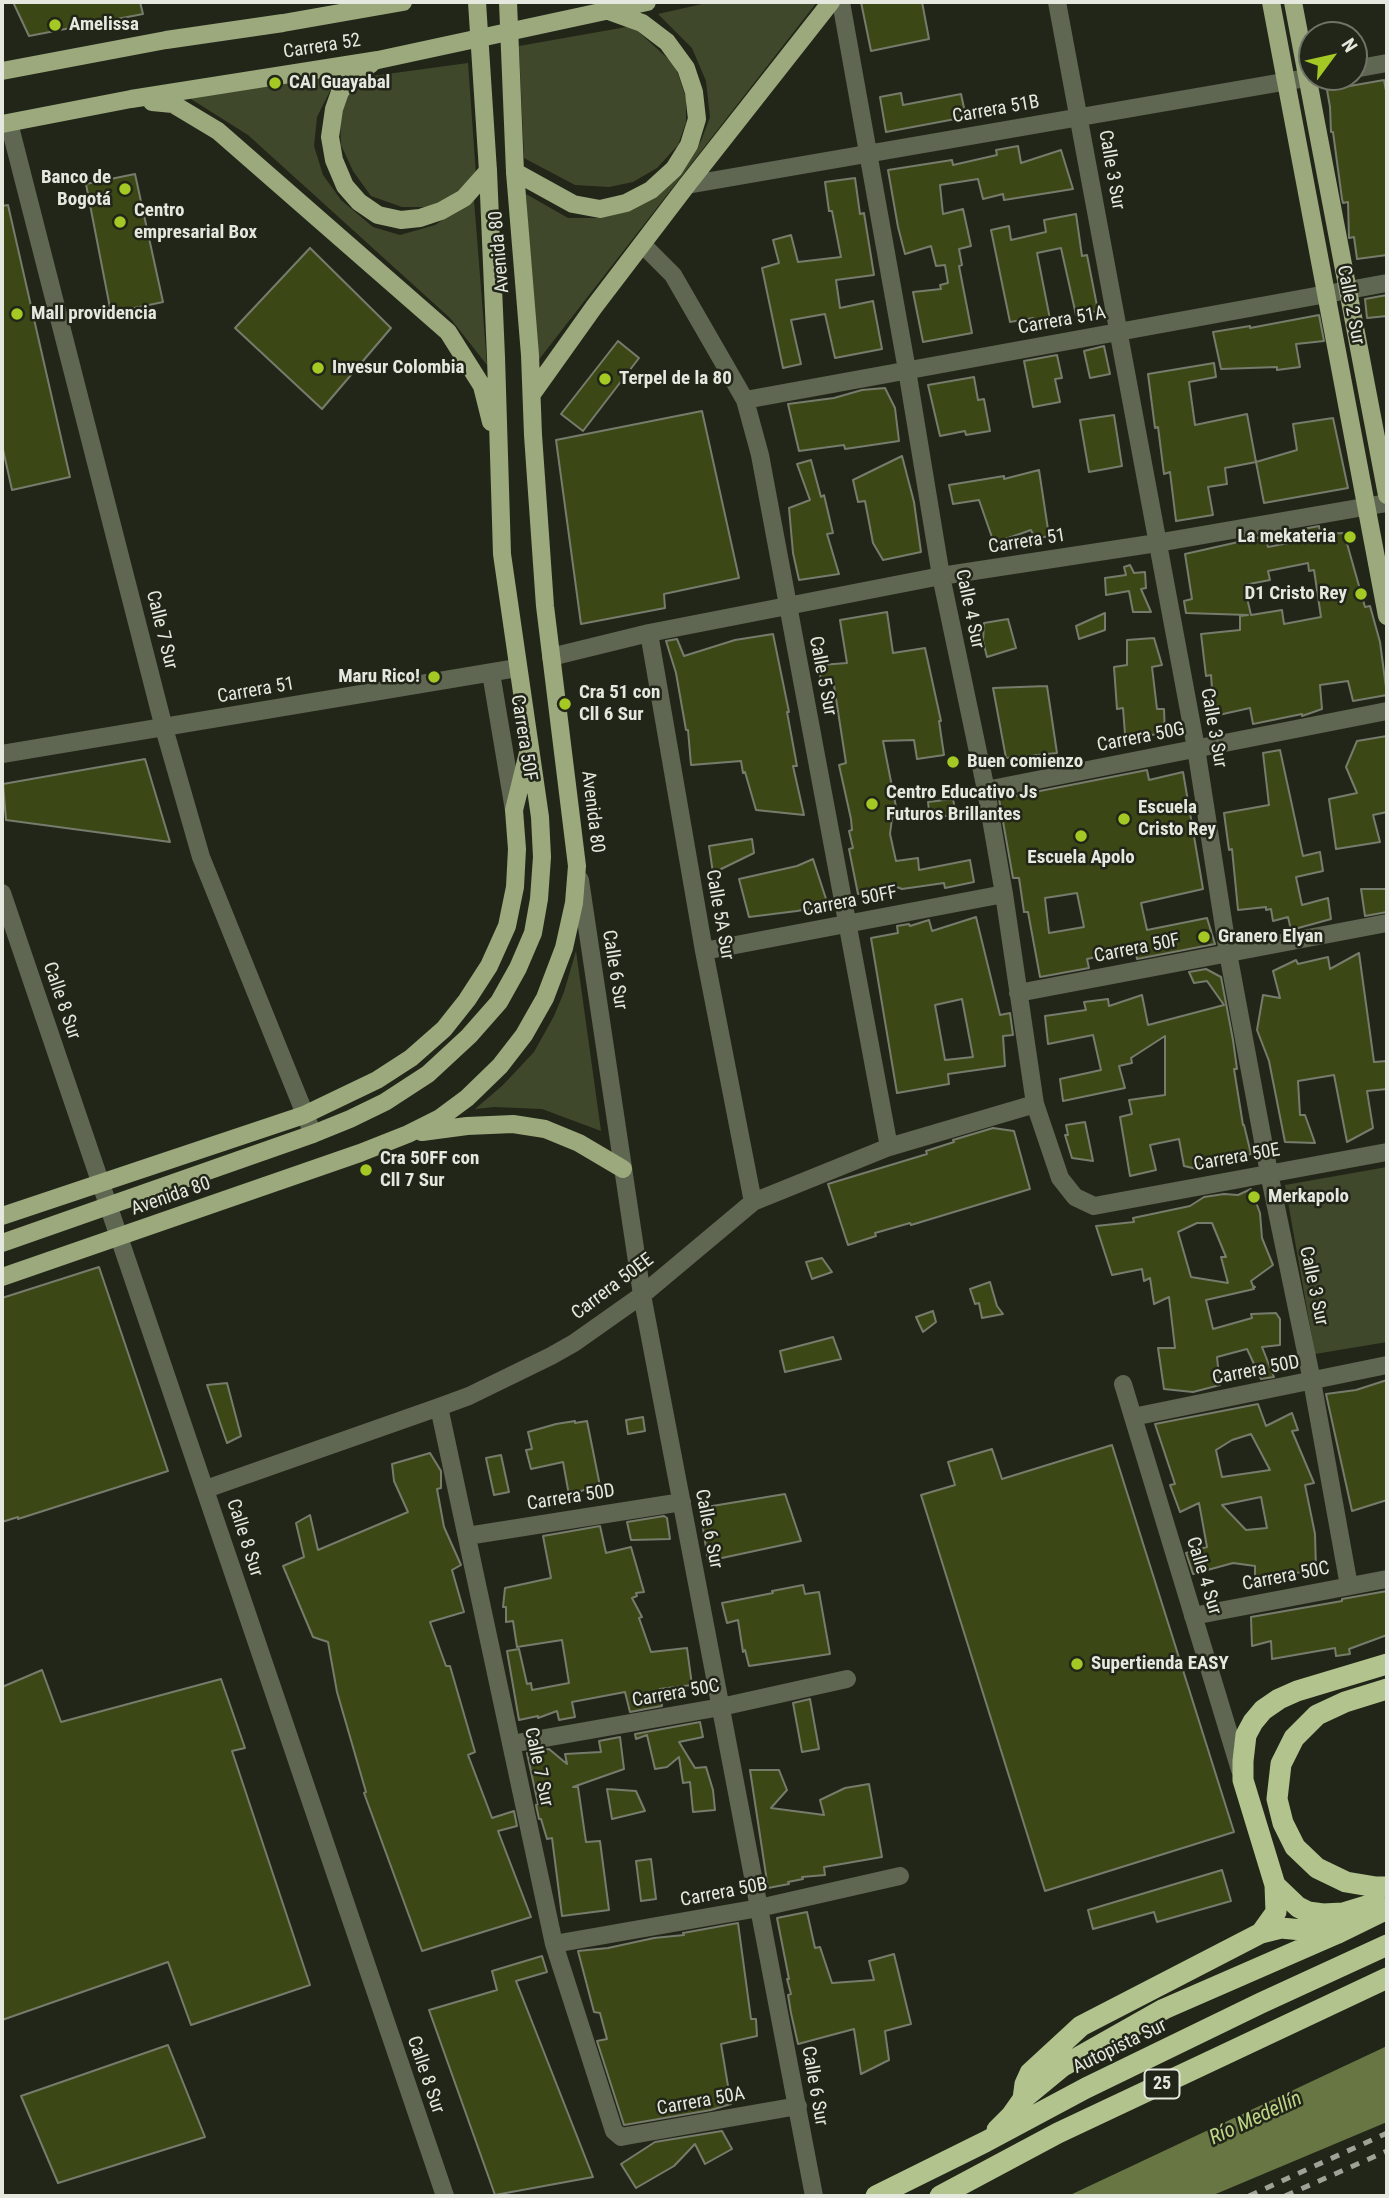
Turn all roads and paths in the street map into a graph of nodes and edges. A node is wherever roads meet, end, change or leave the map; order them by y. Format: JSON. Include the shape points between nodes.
{"nodes":[{"id":1,"x":332,"y":2,"type":"edge"},
{"id":2,"x":403,"y":2,"type":"edge"},
{"id":3,"x":477,"y":2,"type":"edge"},
{"id":4,"x":508,"y":2,"type":"edge"},
{"id":5,"x":647,"y":2,"type":"edge"},
{"id":6,"x":831,"y":2,"type":"edge"},
{"id":7,"x":841,"y":2,"type":"edge"},
{"id":8,"x":1057,"y":2,"type":"edge"},
{"id":9,"x":1271,"y":2,"type":"edge"},
{"id":10,"x":1293,"y":2,"type":"edge"},
{"id":11,"x":606,"y":10,"type":"junction"},
{"id":12,"x":283,"y":23,"type":"junction"},
{"id":13,"x":1298,"y":24,"type":"edge"},
{"id":14,"x":378,"y":60,"type":"junction"},
{"id":15,"x":1387,"y":63,"type":"edge"},
{"id":16,"x":1368,"y":66,"type":"edge"},
{"id":17,"x":2,"y":71,"type":"edge"},
{"id":18,"x":1298,"y":79,"type":"edge"},
{"id":19,"x":1286,"y":81,"type":"junction"},
{"id":20,"x":1312,"y":91,"type":"edge"},
{"id":21,"x":131,"y":99,"type":"junction"},
{"id":22,"x":1080,"y":117,"type":"junction"},
{"id":23,"x":6,"y":123,"type":"edge"},
{"id":24,"x":867,"y":154,"type":"junction"},
{"id":25,"x":488,"y":172,"type":"junction"},
{"id":26,"x":515,"y":172,"type":"junction"},
{"id":27,"x":687,"y":185,"type":"junction"},
{"id":28,"x":642,"y":244,"type":"junction"},
{"id":29,"x":1387,"y":283,"type":"edge"},
{"id":30,"x":1348,"y":290,"type":"junction"},
{"id":31,"x":1326,"y":293,"type":"junction"},
{"id":32,"x":1119,"y":332,"type":"junction"},
{"id":33,"x":907,"y":370,"type":"junction"},
{"id":34,"x":532,"y":394,"type":"junction"},
{"id":35,"x":745,"y":400,"type":"junction"},
{"id":36,"x":498,"y":459,"type":"junction"},
{"id":37,"x":1387,"y":495,"type":"edge"},
{"id":38,"x":1387,"y":503,"type":"edge"},
{"id":39,"x":1367,"y":507,"type":"junction"},
{"id":40,"x":1157,"y":543,"type":"junction"},
{"id":41,"x":941,"y":576,"type":"junction"},
{"id":42,"x":788,"y":606,"type":"junction"},
{"id":43,"x":1387,"y":616,"type":"edge"},
{"id":44,"x":649,"y":633,"type":"junction"},
{"id":45,"x":551,"y":657,"type":"junction"},
{"id":46,"x":517,"y":668,"type":"junction"},
{"id":47,"x":491,"y":673,"type":"junction"},
{"id":48,"x":1387,"y":711,"type":"edge"},
{"id":49,"x":164,"y":728,"type":"junction"},
{"id":50,"x":530,"y":745,"type":"junction"},
{"id":51,"x":1196,"y":748,"type":"junction"},
{"id":52,"x":2,"y":754,"type":"edge"},
{"id":53,"x":986,"y":790,"type":"junction"},
{"id":54,"x":514,"y":810,"type":"junction"},
{"id":55,"x":578,"y":866,"type":"junction"},
{"id":56,"x":2,"y":893,"type":"edge"},
{"id":57,"x":1004,"y":894,"type":"junction"},
{"id":58,"x":1387,"y":923,"type":"edge"},
{"id":59,"x":848,"y":925,"type":"junction"},
{"id":60,"x":704,"y":951,"type":"junction"},
{"id":61,"x":1228,"y":953,"type":"junction"},
{"id":62,"x":1018,"y":993,"type":"junction"},
{"id":63,"x":1035,"y":1104,"type":"junction"},
{"id":64,"x":304,"y":1115,"type":"junction"},
{"id":65,"x":313,"y":1134,"type":"junction"},
{"id":66,"x":408,"y":1134,"type":"junction"},
{"id":67,"x":889,"y":1147,"type":"junction"},
{"id":68,"x":1387,"y":1152,"type":"edge"},
{"id":69,"x":623,"y":1170,"type":"junction"},
{"id":70,"x":1269,"y":1173,"type":"junction"},
{"id":71,"x":101,"y":1183,"type":"junction"},
{"id":72,"x":753,"y":1202,"type":"junction"},
{"id":73,"x":109,"y":1206,"type":"junction"},
{"id":74,"x":1094,"y":1206,"type":"joint"},
{"id":75,"x":2,"y":1216,"type":"edge"},
{"id":76,"x":119,"y":1237,"type":"junction"},
{"id":77,"x":2,"y":1243,"type":"edge"},
{"id":78,"x":2,"y":1278,"type":"edge"},
{"id":79,"x":642,"y":1294,"type":"junction"},
{"id":80,"x":1387,"y":1365,"type":"edge"},
{"id":81,"x":1312,"y":1381,"type":"junction"},
{"id":82,"x":1123,"y":1384,"type":"dead end"},
{"id":83,"x":439,"y":1407,"type":"junction"},
{"id":84,"x":1133,"y":1417,"type":"junction"},
{"id":85,"x":206,"y":1489,"type":"junction"},
{"id":86,"x":682,"y":1502,"type":"junction"},
{"id":87,"x":467,"y":1536,"type":"junction"},
{"id":88,"x":1387,"y":1579,"type":"edge"},
{"id":89,"x":1349,"y":1586,"type":"junction"},
{"id":90,"x":1193,"y":1616,"type":"junction"},
{"id":91,"x":1387,"y":1664,"type":"edge"},
{"id":92,"x":847,"y":1679,"type":"dead end"},
{"id":93,"x":1387,"y":1689,"type":"edge"},
{"id":94,"x":721,"y":1707,"type":"junction"},
{"id":95,"x":511,"y":1744,"type":"junction"},
{"id":96,"x":1243,"y":1780,"type":"junction"},
{"id":97,"x":900,"y":1875,"type":"dead end"},
{"id":98,"x":1275,"y":1885,"type":"junction"},
{"id":99,"x":1387,"y":1886,"type":"edge"},
{"id":100,"x":1387,"y":1899,"type":"edge"},
{"id":101,"x":759,"y":1908,"type":"junction"},
{"id":102,"x":1387,"y":1909,"type":"edge"},
{"id":103,"x":1261,"y":1933,"type":"junction"},
{"id":104,"x":1336,"y":1934,"type":"junction"},
{"id":105,"x":554,"y":1944,"type":"junction"},
{"id":106,"x":1387,"y":1945,"type":"edge"},
{"id":107,"x":1387,"y":1978,"type":"edge"},
{"id":108,"x":1023,"y":2099,"type":"junction"},
{"id":109,"x":798,"y":2106,"type":"junction"},
{"id":110,"x":614,"y":2131,"type":"joint"},
{"id":111,"x":985,"y":2142,"type":"junction"},
{"id":112,"x":445,"y":2196,"type":"edge"},
{"id":113,"x":814,"y":2196,"type":"edge"},
{"id":114,"x":876,"y":2196,"type":"edge"},
{"id":115,"x":940,"y":2196,"type":"edge"}],
"edges":[{"from":1,"to":12,"type":"main road"},
{"from":2,"to":12,"type":"main road","name":"Carrera 52"},
{"from":3,"to":25,"type":"main road","name":"Avenida 80","bridge":true},
{"from":4,"to":26,"type":"main road","name":"Avenida 80","bridge":true},
{"from":5,"to":11,"type":"main road","name":"Carrera 52"},
{"from":6,"to":27,"type":"main road"},
{"from":7,"to":24,"type":"street","name":"Calle 4 Sur"},
{"from":8,"to":22,"type":"street","name":"Calle 3 Sur"},
{"from":9,"to":19,"type":"main road","name":"Calle 2 Sur"},
{"from":10,"to":13,"type":"main road","name":"Calle 2 Sur"},
{"from":11,"to":14,"type":"main road","name":"Carrera 52"},
{"from":11,"to":26,"type":"main road","via":[[642,23],[667,42],[686,68],[697,120],[689,145],[674,169],[651,190],[600,209],[573,204]]},
{"from":12,"to":17,"type":"main road","name":"Carrera 52"},
{"from":14,"to":21,"type":"main road","name":"Carrera 52"},
{"from":14,"to":25,"type":"main road","via":[[351,77],[340,92],[330,136],[345,186],[359,202],[378,215],[420,218],[464,198]]},
{"from":15,"to":16,"type":"street"},
{"from":18,"to":19,"type":"street","name":"Carrera 51B"},
{"from":19,"to":22,"type":"street","name":"Carrera 51B"},
{"from":19,"to":31,"type":"main road","name":"Calle 2 Sur"},
{"from":20,"to":30,"type":"main road","name":"Calle 2 Sur"},
{"from":21,"to":23,"type":"main road","name":"Carrera 52"},
{"from":21,"to":36,"type":"main road","via":[[173,104],[219,131],[448,332],[482,386]]},
{"from":22,"to":24,"type":"street","name":"Carrera 51B"},
{"from":22,"to":32,"type":"street","name":"Calle 3 Sur"},
{"from":23,"to":49,"type":"street","name":"Calle 7 Sur"},
{"from":24,"to":27,"type":"street","name":"Carrera 51B"},
{"from":24,"to":33,"type":"street","name":"Calle 4 Sur"},
{"from":25,"to":36,"type":"main road","name":"Avenida 80"},
{"from":26,"to":34,"type":"main road","name":"Avenida 80"},
{"from":27,"to":28,"type":"main road"},
{"from":28,"to":34,"type":"main road"},
{"from":28,"to":35,"type":"street","name":"Calle 5 Sur","via":[[673,275]]},
{"from":29,"to":30,"type":"street","name":"Carrera 51A"},
{"from":30,"to":31,"type":"street","name":"Carrera 51A"},
{"from":30,"to":37,"type":"main road","name":"Calle 2 Sur"},
{"from":31,"to":32,"type":"street","name":"Carrera 51A"},
{"from":31,"to":39,"type":"main road","name":"Calle 2 Sur"},
{"from":32,"to":33,"type":"street","name":"Carrera 51A"},
{"from":32,"to":40,"type":"street","name":"Calle 3 Sur"},
{"from":33,"to":35,"type":"street","name":"Carrera 51A"},
{"from":33,"to":41,"type":"street","name":"Calle 4 Sur"},
{"from":34,"to":45,"type":"main road","name":"Avenida 80"},
{"from":35,"to":42,"type":"street","name":"Calle 5 Sur"},
{"from":36,"to":46,"type":"main road","name":"Avenida 80","via":[[502,554]]},
{"from":38,"to":39,"type":"street","name":"Carrera 51"},
{"from":39,"to":40,"type":"street","name":"Carrera 51"},
{"from":39,"to":43,"type":"main road","name":"Calle 2 Sur"},
{"from":40,"to":41,"type":"street","name":"Carrera 51"},
{"from":40,"to":51,"type":"street","name":"Calle 3 Sur"},
{"from":41,"to":42,"type":"street","name":"Carrera 51"},
{"from":41,"to":53,"type":"street","name":"Calle 4 Sur"},
{"from":42,"to":44,"type":"street","name":"Carrera 51"},
{"from":42,"to":59,"type":"street","name":"Calle 5 Sur"},
{"from":44,"to":45,"type":"street","name":"Carrera 51"},
{"from":44,"to":60,"type":"street","name":"Calle 5A Sur"},
{"from":45,"to":55,"type":"main road","name":"Avenida 80"},
{"from":46,"to":47,"type":"street","name":"Carrera 51"},
{"from":46,"to":50,"type":"main road","name":"Avenida 80"},
{"from":47,"to":49,"type":"street","name":"Carrera 51"},
{"from":47,"to":54,"type":"street","name":"Carrera 50F"},
{"from":48,"to":51,"type":"street","name":"Carrera 50G"},
{"from":49,"to":52,"type":"street","name":"Carrera 51"},
{"from":49,"to":64,"type":"street","name":"Calle 7 Sur","via":[[201,857]]},
{"from":50,"to":54,"type":"main road","name":"Avenida 80"},
{"from":50,"to":65,"type":"main road","name":"Avenida 80","via":[[540,817],[539,899],[533,933],[506,990],[470,1036],[428,1074],[384,1102]]},
{"from":51,"to":53,"type":"street","name":"Carrera 50G"},
{"from":51,"to":61,"type":"street","name":"Calle 3 Sur"},
{"from":53,"to":57,"type":"street","name":"Calle 4 Sur"},
{"from":54,"to":64,"type":"main road","name":"Avenida 80","via":[[515,887],[507,926],[467,1000],[444,1029],[411,1058]]},
{"from":55,"to":66,"type":"main road","name":"Avenida 80","via":[[564,948],[545,998],[524,1035],[467,1098]]},
{"from":55,"to":69,"type":"street","name":"Calle 6 Sur"},
{"from":56,"to":71,"type":"street","name":"Calle 8 Sur"},
{"from":57,"to":59,"type":"street","name":"Carrera 50FF"},
{"from":57,"to":62,"type":"street","name":"Calle 4 Sur"},
{"from":58,"to":61,"type":"street","name":"Carrera 50F"},
{"from":59,"to":60,"type":"street","name":"Carrera 50FF"},
{"from":59,"to":67,"type":"street","name":"Calle 5 Sur"},
{"from":60,"to":72,"type":"street","name":"Calle 5A Sur"},
{"from":61,"to":62,"type":"street","name":"Carrera 50F"},
{"from":61,"to":70,"type":"street","name":"Calle 3 Sur"},
{"from":62,"to":63,"type":"street","name":"Calle 4 Sur"},
{"from":63,"to":67,"type":"street","name":"Carrera 50EE"},
{"from":63,"to":74,"type":"street","name":"Calle 4 Sur","via":[[1060,1178],[1075,1198]]},
{"from":64,"to":65,"type":"street","name":"Calle 7 Sur"},
{"from":64,"to":71,"type":"main road","name":"Avenida 80"},
{"from":65,"to":73,"type":"main road","name":"Avenida 80"},
{"from":66,"to":69,"type":"main road","via":[[513,1124],[545,1129]]},
{"from":66,"to":76,"type":"main road","name":"Avenida 80"},
{"from":67,"to":72,"type":"street","name":"Carrera 50EE"},
{"from":68,"to":70,"type":"street","name":"Carrera 50E"},
{"from":69,"to":79,"type":"street","name":"Calle 6 Sur"},
{"from":70,"to":74,"type":"street","name":"Carrera 50E"},
{"from":70,"to":81,"type":"street","name":"Calle 3 Sur"},
{"from":71,"to":73,"type":"street","name":"Calle 8 Sur"},
{"from":71,"to":75,"type":"main road","name":"Avenida 80"},
{"from":72,"to":79,"type":"street","name":"Carrera 50EE"},
{"from":73,"to":76,"type":"street","name":"Calle 8 Sur"},
{"from":73,"to":77,"type":"main road","name":"Avenida 80"},
{"from":76,"to":78,"type":"main road","name":"Avenida 80"},
{"from":76,"to":85,"type":"street","name":"Calle 8 Sur"},
{"from":79,"to":83,"type":"street","name":"Carrera 50EE","via":[[551,1356]]},
{"from":79,"to":86,"type":"street","name":"Calle 6 Sur"},
{"from":80,"to":81,"type":"street","name":"Carrera 50D"},
{"from":81,"to":84,"type":"street","name":"Carrera 50D"},
{"from":81,"to":89,"type":"street","name":"Calle 3 Sur"},
{"from":82,"to":84,"type":"street","name":"Calle 4 Sur"},
{"from":83,"to":85,"type":"street","name":"Carrera 50EE"},
{"from":83,"to":87,"type":"street","name":"Calle 7 Sur"},
{"from":84,"to":90,"type":"street","name":"Calle 4 Sur"},
{"from":85,"to":112,"type":"street","name":"Calle 8 Sur"},
{"from":86,"to":87,"type":"street","name":"Carrera 50D"},
{"from":86,"to":94,"type":"street","name":"Calle 6 Sur"},
{"from":87,"to":95,"type":"street","name":"Calle 7 Sur"},
{"from":88,"to":89,"type":"street","name":"Carrera 50C"},
{"from":89,"to":90,"type":"street","name":"Carrera 50C"},
{"from":90,"to":96,"type":"street","name":"Calle 4 Sur"},
{"from":91,"to":96,"type":"highway","via":[[1297,1691],[1263,1710],[1246,1735]]},
{"from":92,"to":94,"type":"street","name":"Carrera 50C"},
{"from":93,"to":99,"type":"highway","via":[[1317,1715],[1294,1738],[1281,1765],[1277,1799],[1295,1847],[1317,1868],[1346,1882]]},
{"from":94,"to":95,"type":"street","name":"Carrera 50C"},
{"from":94,"to":101,"type":"street","name":"Calle 6 Sur"},
{"from":95,"to":105,"type":"street","name":"Calle 7 Sur"},
{"from":96,"to":98,"type":"highway"},
{"from":97,"to":101,"type":"street","name":"Carrera 50B"},
{"from":98,"to":100,"type":"highway","via":[[1298,1908],[1324,1914]]},
{"from":98,"to":103,"type":"highway","via":[[1276,1912]]},
{"from":101,"to":105,"type":"street","name":"Carrera 50B"},
{"from":101,"to":109,"type":"street","name":"Calle 6 Sur"},
{"from":102,"to":104,"type":"highway"},
{"from":103,"to":104,"type":"highway","via":[[1281,1928]]},
{"from":103,"to":108,"type":"highway","via":[[1081,2026],[1030,2073]]},
{"from":104,"to":108,"type":"highway","via":[[1164,2009],[1063,2066]]},
{"from":105,"to":110,"type":"street","name":"Calle 7 Sur"},
{"from":106,"to":111,"type":"highway","name":"Autopista Sur","number":"25","via":[[1086,2088]]},
{"from":107,"to":115,"type":"highway","number":"25","via":[[1058,2133]]},
{"from":108,"to":111,"type":"highway"},
{"from":109,"to":110,"type":"street","name":"Carrera 50A","via":[[621,2137]]},
{"from":109,"to":113,"type":"street","name":"Calle 6 Sur"},
{"from":111,"to":114,"type":"highway","name":"Autopista Sur","number":"25"}]}
